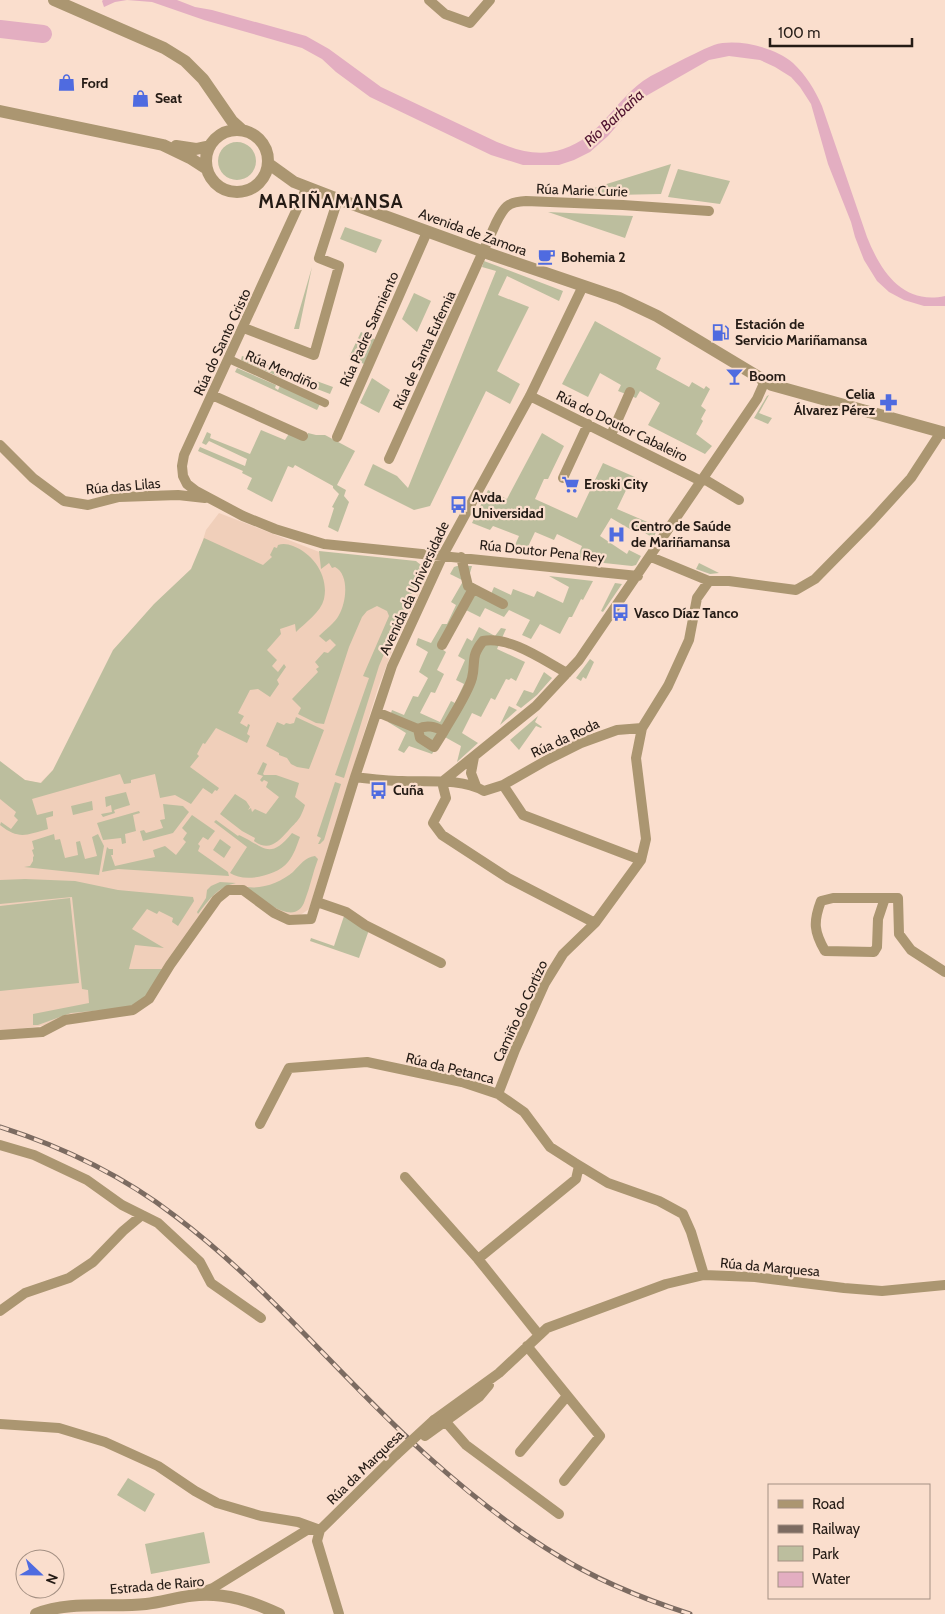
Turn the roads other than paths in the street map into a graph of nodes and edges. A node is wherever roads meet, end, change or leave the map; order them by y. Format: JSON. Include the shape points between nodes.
{"nodes":[{"id":1,"x":54,"y":0,"type":"edge"},
{"id":2,"x":429,"y":0,"type":"edge"},
{"id":3,"x":490,"y":0,"type":"edge"},
{"id":4,"x":218,"y":101,"type":"junction"},
{"id":5,"x":0,"y":111,"type":"edge"},
{"id":6,"x":242,"y":130,"type":"junction"},
{"id":7,"x":222,"y":134,"type":"junction"},
{"id":8,"x":163,"y":146,"type":"junction"},
{"id":9,"x":210,"y":146,"type":"junction"},
{"id":10,"x":269,"y":164,"type":"junction"},
{"id":11,"x":207,"y":169,"type":"junction"},
{"id":12,"x":294,"y":182,"type":"junction"},
{"id":13,"x":259,"y":183,"type":"junction"},
{"id":14,"x":307,"y":188,"type":"junction"},
{"id":15,"x":338,"y":199,"type":"junction"},
{"id":16,"x":709,"y":211,"type":"dead end"},
{"id":17,"x":427,"y":232,"type":"junction"},
{"id":18,"x":484,"y":252,"type":"junction"},
{"id":19,"x":583,"y":286,"type":"junction"},
{"id":20,"x":244,"y":328,"type":"junction"},
{"id":21,"x":229,"y":359,"type":"junction"},
{"id":22,"x":764,"y":381,"type":"junction"},
{"id":23,"x":630,"y":392,"type":"dead end"},
{"id":24,"x":212,"y":395,"type":"junction"},
{"id":25,"x":530,"y":396,"type":"junction"},
{"id":26,"x":325,"y":403,"type":"dead end"},
{"id":27,"x":588,"y":424,"type":"junction"},
{"id":28,"x":943,"y":432,"type":"edge"},
{"id":29,"x":611,"y":435,"type":"junction"},
{"id":30,"x":303,"y":436,"type":"dead end"},
{"id":31,"x":337,"y":437,"type":"dead end"},
{"id":32,"x":0,"y":445,"type":"edge"},
{"id":33,"x":390,"y":459,"type":"dead end"},
{"id":34,"x":563,"y":478,"type":"dead end"},
{"id":35,"x":703,"y":480,"type":"junction"},
{"id":36,"x":211,"y":499,"type":"junction"},
{"id":37,"x":739,"y":500,"type":"dead end"},
{"id":38,"x":443,"y":555,"type":"junction"},
{"id":39,"x":461,"y":557,"type":"junction"},
{"id":40,"x":651,"y":557,"type":"junction"},
{"id":41,"x":638,"y":576,"type":"junction"},
{"id":42,"x":709,"y":581,"type":"junction"},
{"id":43,"x":473,"y":589,"type":"junction"},
{"id":44,"x":503,"y":604,"type":"dead end"},
{"id":45,"x":442,"y":646,"type":"dead end"},
{"id":46,"x":567,"y":673,"type":"junction"},
{"id":47,"x":377,"y":712,"type":"junction"},
{"id":48,"x":642,"y":728,"type":"junction"},
{"id":49,"x":418,"y":729,"type":"junction"},
{"id":50,"x":444,"y":731,"type":"junction"},
{"id":51,"x":474,"y":756,"type":"junction"},
{"id":52,"x":355,"y":777,"type":"junction"},
{"id":53,"x":442,"y":782,"type":"junction"},
{"id":54,"x":503,"y":785,"type":"junction"},
{"id":55,"x":476,"y":786,"type":"junction"},
{"id":56,"x":641,"y":860,"type":"junction"},
{"id":57,"x":885,"y":898,"type":"junction"},
{"id":58,"x":317,"y":902,"type":"junction"},
{"id":59,"x":595,"y":923,"type":"junction"},
{"id":60,"x":441,"y":963,"type":"dead end"},
{"id":61,"x":945,"y":972,"type":"edge"},
{"id":62,"x":0,"y":1035,"type":"edge"},
{"id":63,"x":498,"y":1094,"type":"junction"},
{"id":64,"x":260,"y":1124,"type":"dead end"},
{"id":65,"x":0,"y":1145,"type":"edge"},
{"id":66,"x":579,"y":1166,"type":"junction"},
{"id":67,"x":406,"y":1177,"type":"dead end"},
{"id":68,"x":142,"y":1215,"type":"junction"},
{"id":69,"x":478,"y":1258,"type":"junction"},
{"id":70,"x":704,"y":1275,"type":"junction"},
{"id":71,"x":945,"y":1285,"type":"edge"},
{"id":72,"x":0,"y":1311,"type":"edge"},
{"id":73,"x":261,"y":1318,"type":"dead end"},
{"id":74,"x":539,"y":1335,"type":"junction"},
{"id":75,"x":527,"y":1346,"type":"junction"},
{"id":76,"x":499,"y":1373,"type":"junction"},
{"id":77,"x":567,"y":1396,"type":"junction"},
{"id":78,"x":445,"y":1421,"type":"junction"},
{"id":79,"x":0,"y":1424,"type":"edge"},
{"id":80,"x":425,"y":1436,"type":"dead end"},
{"id":81,"x":520,"y":1452,"type":"dead end"},
{"id":82,"x":564,"y":1482,"type":"dead end"},
{"id":83,"x":559,"y":1514,"type":"dead end"},
{"id":84,"x":320,"y":1530,"type":"junction"},
{"id":85,"x":192,"y":1595,"type":"junction"},
{"id":86,"x":36,"y":1614,"type":"edge"},
{"id":87,"x":279,"y":1614,"type":"edge"},
{"id":88,"x":339,"y":1614,"type":"edge"}],
"edges":[{"from":1,"to":4,"type":"street","via":[[175,54],[198,73]]},
{"from":2,"to":3,"type":"street","via":[[445,14],[470,23]]},
{"from":4,"to":6,"type":"street"},
{"from":4,"to":7,"type":"street"},
{"from":5,"to":8,"type":"street"},
{"from":6,"to":7,"type":"street"},
{"from":6,"to":10,"type":"street","via":[[260,140],[268,153]]},
{"from":7,"to":9,"type":"street"},
{"from":8,"to":9,"type":"street","via":[[196,149]]},
{"from":8,"to":11,"type":"street","name":"Avenida de Zamora"},
{"from":9,"to":11,"type":"street","via":[[206,157]]},
{"from":10,"to":12,"type":"street","name":"Avenida de Zamora"},
{"from":10,"to":13,"type":"street"},
{"from":11,"to":13,"type":"street","name":"Avenida de Zamora","via":[[216,184],[231,191],[249,190]]},
{"from":12,"to":13,"type":"street","name":"Avenida de Zamora"},
{"from":12,"to":14,"type":"street","name":"Avenida de Zamora"},
{"from":14,"to":15,"type":"street","name":"Avenida de Zamora"},
{"from":14,"to":20,"type":"street","name":"Rúa do Santo Cristo"},
{"from":15,"to":17,"type":"street","name":"Avenida de Zamora"},
{"from":15,"to":20,"type":"street","via":[[320,258],[339,266],[314,355]]},
{"from":16,"to":18,"type":"street","name":"Rúa Marie Curie","via":[[623,204],[514,202],[503,210]]},
{"from":17,"to":18,"type":"street","name":"Avenida de Zamora"},
{"from":17,"to":31,"type":"street","name":"Rúa Padre Sarmiento"},
{"from":18,"to":19,"type":"street","name":"Avenida de Zamora"},
{"from":18,"to":33,"type":"street","name":"Rúa de Santa Eufemia"},
{"from":19,"to":22,"type":"street","name":"Avenida de Zamora","via":[[641,307]]},
{"from":19,"to":25,"type":"street","name":"Avenida da Universidade"},
{"from":20,"to":21,"type":"street","name":"Rúa do Santo Cristo"},
{"from":21,"to":24,"type":"street","name":"Rúa do Santo Cristo"},
{"from":21,"to":26,"type":"street","name":"Rúa Mendiño"},
{"from":22,"to":28,"type":"street","name":"Avenida de Zamora"},
{"from":22,"to":35,"type":"street","via":[[758,399]]},
{"from":23,"to":29,"type":"street"},
{"from":24,"to":30,"type":"street"},
{"from":24,"to":36,"type":"street","name":"Rúa do Santo Cristo","via":[[182,466],[187,484]]},
{"from":25,"to":27,"type":"street","name":"Rúa do Doutor Cabaleiro"},
{"from":25,"to":38,"type":"street","name":"Avenida da Universidade"},
{"from":27,"to":29,"type":"street","name":"Rúa do Doutor Cabaleiro"},
{"from":27,"to":34,"type":"street"},
{"from":28,"to":42,"type":"street","via":[[911,478],[815,580],[796,590]]},
{"from":29,"to":35,"type":"street","name":"Rúa do Doutor Cabaleiro"},
{"from":32,"to":36,"type":"street","name":"Rúa das Lilas","via":[[33,478],[64,501],[88,505],[119,497],[178,495]]},
{"from":35,"to":37,"type":"street","name":"Rúa do Doutor Cabaleiro"},
{"from":35,"to":40,"type":"street"},
{"from":36,"to":38,"type":"street","name":"Rúa do Santo Cristo","via":[[275,529],[324,544]]},
{"from":38,"to":39,"type":"street","name":"Rúa Doutor Pena Rey"},
{"from":38,"to":47,"type":"street","name":"Avenida da Universidade","via":[[392,666]]},
{"from":39,"to":41,"type":"street","name":"Rúa Doutor Pena Rey"},
{"from":39,"to":43,"type":"street","via":[[468,586]]},
{"from":40,"to":41,"type":"street"},
{"from":40,"to":42,"type":"street"},
{"from":41,"to":46,"type":"street","via":[[580,660]]},
{"from":42,"to":48,"type":"street","via":[[697,598],[690,640],[668,686]]},
{"from":43,"to":44,"type":"street"},
{"from":43,"to":45,"type":"street"},
{"from":46,"to":50,"type":"street","via":[[507,642],[482,641],[473,658],[472,679]]},
{"from":46,"to":51,"type":"street","via":[[536,706]]},
{"from":47,"to":49,"type":"street"},
{"from":47,"to":52,"type":"street","name":"Avenida da Universidade"},
{"from":48,"to":54,"type":"street","name":"Rúa da Roda","via":[[617,730],[581,743]]},
{"from":48,"to":56,"type":"street","via":[[636,758],[646,839]]},
{"from":49,"to":50,"type":"street","via":[[424,726]]},
{"from":49,"to":50,"type":"street","via":[[420,738],[434,747]]},
{"from":51,"to":53,"type":"street"},
{"from":51,"to":55,"type":"street","via":[[470,773]]},
{"from":52,"to":53,"type":"street","name":"Rúa da Roda"},
{"from":52,"to":58,"type":"street","name":"Avenida da Universidade"},
{"from":53,"to":55,"type":"street","name":"Rúa da Roda"},
{"from":53,"to":59,"type":"street","via":[[446,798],[433,823],[442,835],[508,878]]},
{"from":54,"to":55,"type":"street","name":"Rúa da Roda","via":[[484,791]]},
{"from":54,"to":56,"type":"street","via":[[523,815]]},
{"from":56,"to":59,"type":"street","name":"Camiño do Cortizo"},
{"from":57,"to":57,"type":"street","via":[[878,919],[874,952],[825,951],[816,936],[816,914],[821,901]]},
{"from":57,"to":61,"type":"street","via":[[898,898],[899,934],[911,950]]},
{"from":58,"to":60,"type":"street","via":[[346,912]]},
{"from":58,"to":62,"type":"street","name":"Avenida da Universidade","via":[[311,919],[289,920],[243,890],[228,890],[211,906],[149,999],[133,1010],[66,1020],[42,1032]]},
{"from":59,"to":63,"type":"street","name":"Camiño do Cortizo","via":[[564,954],[545,983]]},
{"from":63,"to":64,"type":"street","name":"Rúa da Petanca","via":[[462,1082],[367,1062],[290,1068]]},
{"from":63,"to":66,"type":"street","name":"Rúa da Petanca","via":[[524,1112],[550,1147]]},
{"from":65,"to":68,"type":"street","via":[[34,1155],[87,1180]]},
{"from":66,"to":69,"type":"street","via":[[576,1180]]},
{"from":66,"to":70,"type":"street","name":"Rúa da Petanca","via":[[608,1183],[659,1201],[683,1214]]},
{"from":67,"to":69,"type":"street"},
{"from":68,"to":72,"type":"street","via":[[93,1262],[69,1278],[25,1293]]},
{"from":68,"to":73,"type":"street","via":[[158,1223],[200,1262],[211,1283]]},
{"from":69,"to":74,"type":"street"},
{"from":70,"to":71,"type":"street","name":"Rúa da Marquesa","via":[[755,1276],[882,1291]]},
{"from":70,"to":74,"type":"street","name":"Rúa da Marquesa","via":[[666,1284],[547,1328]]},
{"from":74,"to":75,"type":"street","name":"Rúa da Marquesa"},
{"from":75,"to":76,"type":"street","name":"Rúa da Marquesa"},
{"from":75,"to":77,"type":"street"},
{"from":76,"to":78,"type":"street","name":"Rúa da Marquesa","via":[[479,1397]]},
{"from":76,"to":84,"type":"street","name":"Rúa da Marquesa","bridge":true,"via":[[434,1420]]},
{"from":77,"to":81,"type":"street"},
{"from":77,"to":82,"type":"street","via":[[600,1436]]},
{"from":78,"to":80,"type":"street","name":"Rúa da Marquesa"},
{"from":78,"to":83,"type":"street","via":[[466,1445]]},
{"from":79,"to":84,"type":"street","via":[[59,1428],[105,1442],[158,1466],[217,1504]]},
{"from":84,"to":85,"type":"street","via":[[307,1530],[213,1588]]},
{"from":84,"to":88,"type":"street","via":[[317,1540]]},
{"from":85,"to":86,"type":"street","name":"Estrada de Rairo","via":[[145,1604],[47,1609]]},
{"from":85,"to":87,"type":"street","name":"Estrada de Rairo","via":[[242,1599]]}]}
